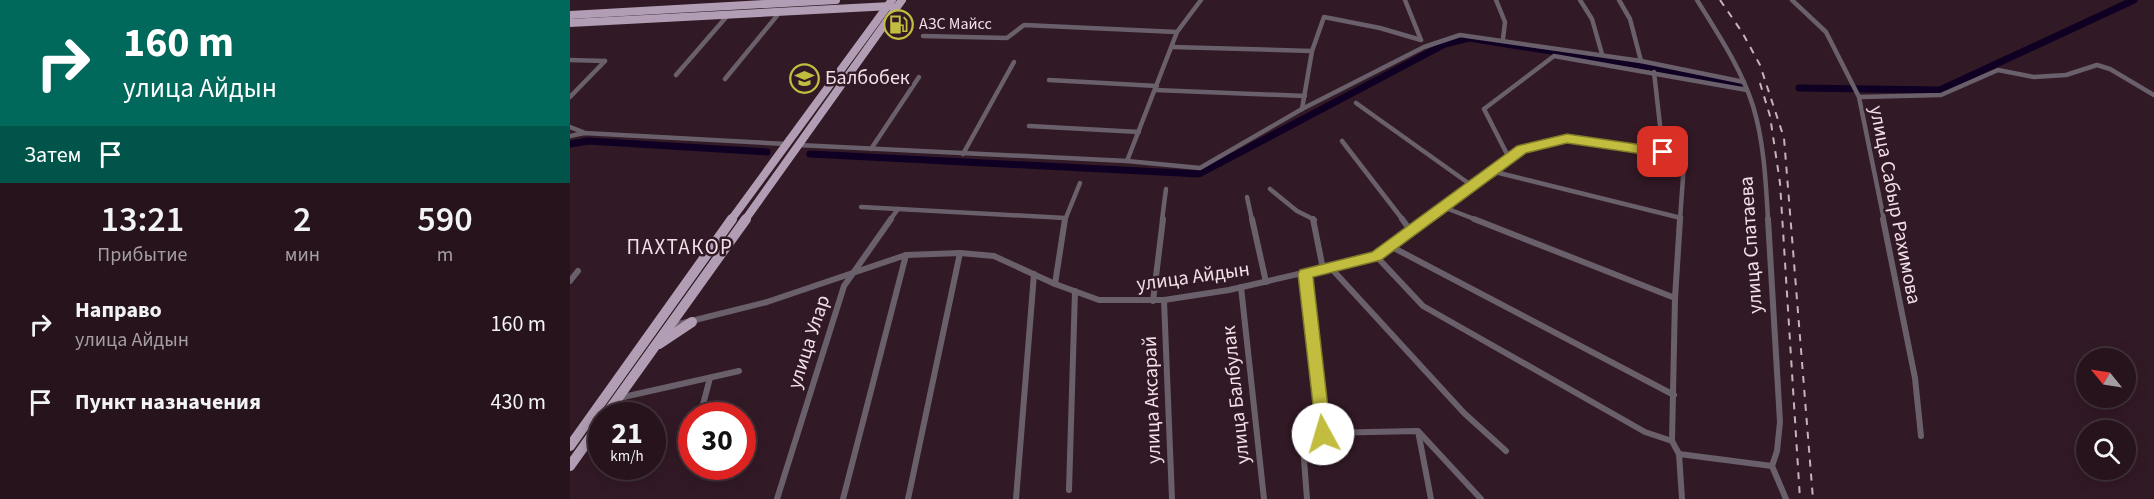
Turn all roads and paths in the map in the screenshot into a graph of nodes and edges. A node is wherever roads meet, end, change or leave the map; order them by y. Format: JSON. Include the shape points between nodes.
{"nodes":[{"id":1,"x":812,"y":0,"type":"edge"},
{"id":2,"x":836,"y":0,"type":"edge"},
{"id":3,"x":1201,"y":0,"type":"edge"},
{"id":4,"x":1405,"y":0,"type":"edge"},
{"id":5,"x":1496,"y":0,"type":"edge"},
{"id":6,"x":1580,"y":0,"type":"edge"},
{"id":7,"x":1619,"y":0,"type":"edge"},
{"id":8,"x":1697,"y":0,"type":"edge"},
{"id":9,"x":1792,"y":0,"type":"edge"},
{"id":10,"x":748,"y":2,"type":"edge"},
{"id":11,"x":895,"y":3,"type":"edge"},
{"id":12,"x":851,"y":8,"type":"junction"},
{"id":13,"x":780,"y":12,"type":"junction"},
{"id":14,"x":585,"y":14,"type":"junction"},
{"id":15,"x":729,"y":14,"type":"junction"},
{"id":16,"x":570,"y":15,"type":"edge"},
{"id":17,"x":876,"y":22,"type":"junction"},
{"id":18,"x":574,"y":23,"type":"edge"},
{"id":19,"x":1177,"y":32,"type":"junction"},
{"id":20,"x":923,"y":36,"type":"dead end"},
{"id":21,"x":1503,"y":39,"type":"junction"},
{"id":22,"x":1421,"y":40,"type":"junction"},
{"id":23,"x":1172,"y":47,"type":"junction"},
{"id":24,"x":1424,"y":47,"type":"junction"},
{"id":25,"x":1312,"y":51,"type":"junction"},
{"id":26,"x":1602,"y":54,"type":"junction"},
{"id":27,"x":570,"y":60,"type":"edge"},
{"id":28,"x":1641,"y":61,"type":"junction"},
{"id":29,"x":1014,"y":62,"type":"dead end"},
{"id":30,"x":1654,"y":72,"type":"junction"},
{"id":31,"x":676,"y":75,"type":"dead end"},
{"id":32,"x":919,"y":77,"type":"dead end"},
{"id":33,"x":725,"y":80,"type":"dead end"},
{"id":34,"x":1049,"y":80,"type":"dead end"},
{"id":35,"x":1744,"y":82,"type":"junction"},
{"id":36,"x":1156,"y":88,"type":"junction"},
{"id":37,"x":1747,"y":90,"type":"junction"},
{"id":38,"x":1857,"y":95,"type":"junction"},
{"id":39,"x":2154,"y":95,"type":"edge"},
{"id":40,"x":1305,"y":96,"type":"junction"},
{"id":41,"x":570,"y":97,"type":"edge"},
{"id":42,"x":1356,"y":103,"type":"dead end"},
{"id":43,"x":1302,"y":109,"type":"junction"},
{"id":44,"x":1029,"y":126,"type":"dead end"},
{"id":45,"x":570,"y":127,"type":"edge"},
{"id":46,"x":1139,"y":132,"type":"junction"},
{"id":47,"x":584,"y":133,"type":"junction"},
{"id":48,"x":570,"y":136,"type":"edge"},
{"id":49,"x":1342,"y":141,"type":"dead end"},
{"id":50,"x":788,"y":144,"type":"junction"},
{"id":51,"x":798,"y":145,"type":"junction"},
{"id":52,"x":871,"y":149,"type":"junction"},
{"id":53,"x":1663,"y":152,"type":"junction"},
{"id":54,"x":963,"y":154,"type":"junction"},
{"id":55,"x":1509,"y":158,"type":"junction"},
{"id":56,"x":1127,"y":161,"type":"junction"},
{"id":57,"x":1491,"y":171,"type":"junction"},
{"id":58,"x":1080,"y":183,"type":"dead end"},
{"id":59,"x":1471,"y":185,"type":"junction"},
{"id":60,"x":1166,"y":189,"type":"dead end"},
{"id":61,"x":1270,"y":189,"type":"dead end"},
{"id":62,"x":1246,"y":197,"type":"dead end"},
{"id":63,"x":861,"y":207,"type":"dead end"},
{"id":64,"x":1443,"y":207,"type":"junction"},
{"id":65,"x":898,"y":209,"type":"junction"},
{"id":66,"x":1065,"y":218,"type":"junction"},
{"id":67,"x":1681,"y":218,"type":"junction"},
{"id":68,"x":1411,"y":231,"type":"junction"},
{"id":69,"x":1390,"y":246,"type":"junction"},
{"id":70,"x":960,"y":253,"type":"junction"},
{"id":71,"x":906,"y":255,"type":"junction"},
{"id":72,"x":1376,"y":256,"type":"junction"},
{"id":73,"x":1327,"y":268,"type":"junction"},
{"id":74,"x":578,"y":271,"type":"dead end"},
{"id":75,"x":851,"y":271,"type":"junction"},
{"id":76,"x":1034,"y":274,"type":"junction"},
{"id":77,"x":1305,"y":274,"type":"junction"},
{"id":78,"x":570,"y":281,"type":"edge"},
{"id":79,"x":1266,"y":282,"type":"junction"},
{"id":80,"x":1055,"y":284,"type":"junction"},
{"id":81,"x":1241,"y":287,"type":"junction"},
{"id":82,"x":1075,"y":291,"type":"junction"},
{"id":83,"x":1675,"y":298,"type":"junction"},
{"id":84,"x":1164,"y":300,"type":"junction"},
{"id":85,"x":1153,"y":301,"type":"junction"},
{"id":86,"x":692,"y":322,"type":"junction"},
{"id":87,"x":668,"y":326,"type":"junction"},
{"id":88,"x":654,"y":328,"type":"junction"},
{"id":89,"x":652,"y":349,"type":"junction"},
{"id":90,"x":739,"y":371,"type":"dead end"},
{"id":91,"x":710,"y":378,"type":"junction"},
{"id":92,"x":1674,"y":395,"type":"junction"},
{"id":93,"x":618,"y":398,"type":"junction"},
{"id":94,"x":615,"y":402,"type":"edge"},
{"id":95,"x":704,"y":402,"type":"edge"},
{"id":96,"x":1418,"y":431,"type":"junction"},
{"id":97,"x":1323,"y":434,"type":"junction"},
{"id":98,"x":1921,"y":436,"type":"dead end"},
{"id":99,"x":588,"y":441,"type":"edge"},
{"id":100,"x":1672,"y":441,"type":"junction"},
{"id":101,"x":571,"y":444,"type":"edge"},
{"id":102,"x":1506,"y":451,"type":"dead end"},
{"id":103,"x":1679,"y":454,"type":"junction"},
{"id":104,"x":570,"y":466,"type":"edge"},
{"id":105,"x":1772,"y":466,"type":"junction"},
{"id":106,"x":1069,"y":490,"type":"dead end"},
{"id":107,"x":777,"y":499,"type":"edge"},
{"id":108,"x":843,"y":499,"type":"edge"},
{"id":109,"x":908,"y":499,"type":"edge"},
{"id":110,"x":1016,"y":499,"type":"edge"},
{"id":111,"x":1172,"y":499,"type":"edge"},
{"id":112,"x":1264,"y":499,"type":"edge"},
{"id":113,"x":1307,"y":499,"type":"edge"},
{"id":114,"x":1431,"y":499,"type":"edge"},
{"id":115,"x":1481,"y":499,"type":"edge"},
{"id":116,"x":1682,"y":499,"type":"edge"},
{"id":117,"x":1786,"y":499,"type":"edge"}],
"edges":[{"from":1,"to":2,"type":"main road"},
{"from":1,"to":10,"type":"main road"},
{"from":3,"to":19,"type":"street"},
{"from":4,"to":22,"type":"street"},
{"from":5,"to":21,"type":"street","via":[[1505,22]]},
{"from":6,"to":26,"type":"street","via":[[1592,19]]},
{"from":7,"to":28,"type":"street","via":[[1630,19]]},
{"from":8,"to":35,"type":"street","name":"улица Спатаева"},
{"from":9,"to":38,"type":"street","name":"улица Сабыр Рахимова","via":[[1826,32]]},
{"from":10,"to":14,"type":"main road"},
{"from":11,"to":12,"type":"main road"},
{"from":11,"to":17,"type":"main road"},
{"from":11,"to":51,"type":"main road"},
{"from":12,"to":13,"type":"main road"},
{"from":12,"to":17,"type":"main road","via":[[868,13]]},
{"from":13,"to":15,"type":"main road"},
{"from":13,"to":33,"type":"street"},
{"from":14,"to":16,"type":"main road"},
{"from":14,"to":18,"type":"main road"},
{"from":15,"to":18,"type":"main road"},
{"from":15,"to":31,"type":"street"},
{"from":17,"to":50,"type":"main road"},
{"from":19,"to":20,"type":"street","via":[[1024,25],[1006,38]]},
{"from":19,"to":23,"type":"street"},
{"from":21,"to":24,"type":"street","via":[[1460,35]]},
{"from":21,"to":26,"type":"street"},
{"from":22,"to":24,"type":"street"},
{"from":22,"to":25,"type":"street","via":[[1324,16]]},
{"from":23,"to":25,"type":"street"},
{"from":23,"to":36,"type":"street"},
{"from":24,"to":43,"type":"street"},
{"from":25,"to":40,"type":"street"},
{"from":26,"to":28,"type":"street"},
{"from":27,"to":41,"type":"street","via":[[605,61]]},
{"from":28,"to":35,"type":"street"},
{"from":29,"to":54,"type":"street"},
{"from":30,"to":37,"type":"street"},
{"from":30,"to":53,"type":"street"},
{"from":30,"to":55,"type":"street","via":[[1554,56],[1484,109]]},
{"from":32,"to":52,"type":"street"},
{"from":34,"to":36,"type":"street"},
{"from":35,"to":37,"type":"street","name":"улица Спатаева"},
{"from":36,"to":40,"type":"street"},
{"from":36,"to":46,"type":"street"},
{"from":37,"to":105,"type":"street","name":"улица Спатаева","via":[[1758,128],[1767,205],[1780,422],[1778,450]]},
{"from":38,"to":39,"type":"street","via":[[1941,95],[1998,70],[2034,77],[2066,75],[2097,65]]},
{"from":38,"to":98,"type":"street","name":"улица Сабыр Рахимова","via":[[1915,378]]},
{"from":40,"to":43,"type":"street"},
{"from":42,"to":59,"type":"street"},
{"from":43,"to":56,"type":"street","via":[[1200,168]]},
{"from":44,"to":46,"type":"street"},
{"from":45,"to":47,"type":"street"},
{"from":46,"to":56,"type":"street"},
{"from":47,"to":48,"type":"street"},
{"from":47,"to":50,"type":"street"},
{"from":49,"to":68,"type":"street"},
{"from":50,"to":88,"type":"main road"},
{"from":51,"to":52,"type":"street"},
{"from":51,"to":87,"type":"main road"},
{"from":52,"to":54,"type":"street"},
{"from":53,"to":55,"type":"street","name":"улица Айдын","via":[[1567,138],[1522,149]]},
{"from":53,"to":67,"type":"street","name":"улица Айдын","via":[[1684,163]]},
{"from":54,"to":56,"type":"street"},
{"from":55,"to":57,"type":"street","name":"улица Айдын"},
{"from":57,"to":59,"type":"street","name":"улица Айдын"},
{"from":57,"to":67,"type":"street"},
{"from":58,"to":66,"type":"street"},
{"from":59,"to":64,"type":"street","name":"улица Айдын"},
{"from":60,"to":85,"type":"street"},
{"from":61,"to":73,"type":"street","via":[[1297,211],[1316,220]]},
{"from":62,"to":79,"type":"street"},
{"from":63,"to":65,"type":"street"},
{"from":64,"to":68,"type":"street","name":"улица Айдын"},
{"from":64,"to":83,"type":"street"},
{"from":65,"to":66,"type":"street"},
{"from":65,"to":75,"type":"street","name":"улица Улар"},
{"from":66,"to":80,"type":"street"},
{"from":67,"to":83,"type":"street"},
{"from":68,"to":69,"type":"street","name":"улица Айдын"},
{"from":69,"to":72,"type":"street","name":"улица Айдын"},
{"from":69,"to":92,"type":"street"},
{"from":70,"to":71,"type":"street","name":"улица Айдын"},
{"from":70,"to":76,"type":"street","name":"улица Айдын","via":[[994,256]]},
{"from":70,"to":109,"type":"street"},
{"from":71,"to":75,"type":"street","name":"улица Айдын"},
{"from":71,"to":108,"type":"street"},
{"from":72,"to":73,"type":"street","name":"улица Айдын"},
{"from":72,"to":100,"type":"street","via":[[1423,306],[1645,432]]},
{"from":73,"to":77,"type":"street","name":"улица Айдын"},
{"from":73,"to":102,"type":"street","via":[[1464,413]]},
{"from":74,"to":78,"type":"street"},
{"from":75,"to":86,"type":"street","name":"улица Айдын","via":[[767,302]]},
{"from":75,"to":107,"type":"street","name":"улица Улар"},
{"from":76,"to":80,"type":"street","name":"улица Айдын"},
{"from":76,"to":110,"type":"street"},
{"from":77,"to":79,"type":"street","name":"улица Айдын"},
{"from":77,"to":97,"type":"street"},
{"from":79,"to":81,"type":"street","name":"улица Айдын"},
{"from":80,"to":82,"type":"street","name":"улица Айдын"},
{"from":81,"to":84,"type":"street","name":"улица Айдын"},
{"from":81,"to":112,"type":"street","name":"улица Балбулак"},
{"from":82,"to":85,"type":"street","name":"улица Айдын","via":[[1099,300]]},
{"from":82,"to":106,"type":"street"},
{"from":83,"to":92,"type":"street"},
{"from":84,"to":85,"type":"street","name":"улица Айдын"},
{"from":84,"to":111,"type":"street","name":"улица Аксарай"},
{"from":86,"to":87,"type":"street","name":"улица Айдын"},
{"from":86,"to":89,"type":"main road"},
{"from":87,"to":88,"type":"street","name":"улица Айдын"},
{"from":87,"to":89,"type":"main road"},
{"from":88,"to":101,"type":"main road"},
{"from":89,"to":93,"type":"main road"},
{"from":90,"to":91,"type":"street"},
{"from":91,"to":93,"type":"street"},
{"from":91,"to":95,"type":"street"},
{"from":92,"to":100,"type":"street"},
{"from":93,"to":94,"type":"main road"},
{"from":96,"to":97,"type":"street"},
{"from":96,"to":114,"type":"street"},
{"from":96,"to":115,"type":"street"},
{"from":97,"to":113,"type":"street","via":[[1303,446]]},
{"from":99,"to":104,"type":"main road"},
{"from":100,"to":103,"type":"street"},
{"from":103,"to":105,"type":"street"},
{"from":103,"to":116,"type":"street"},
{"from":105,"to":117,"type":"street"}]}
